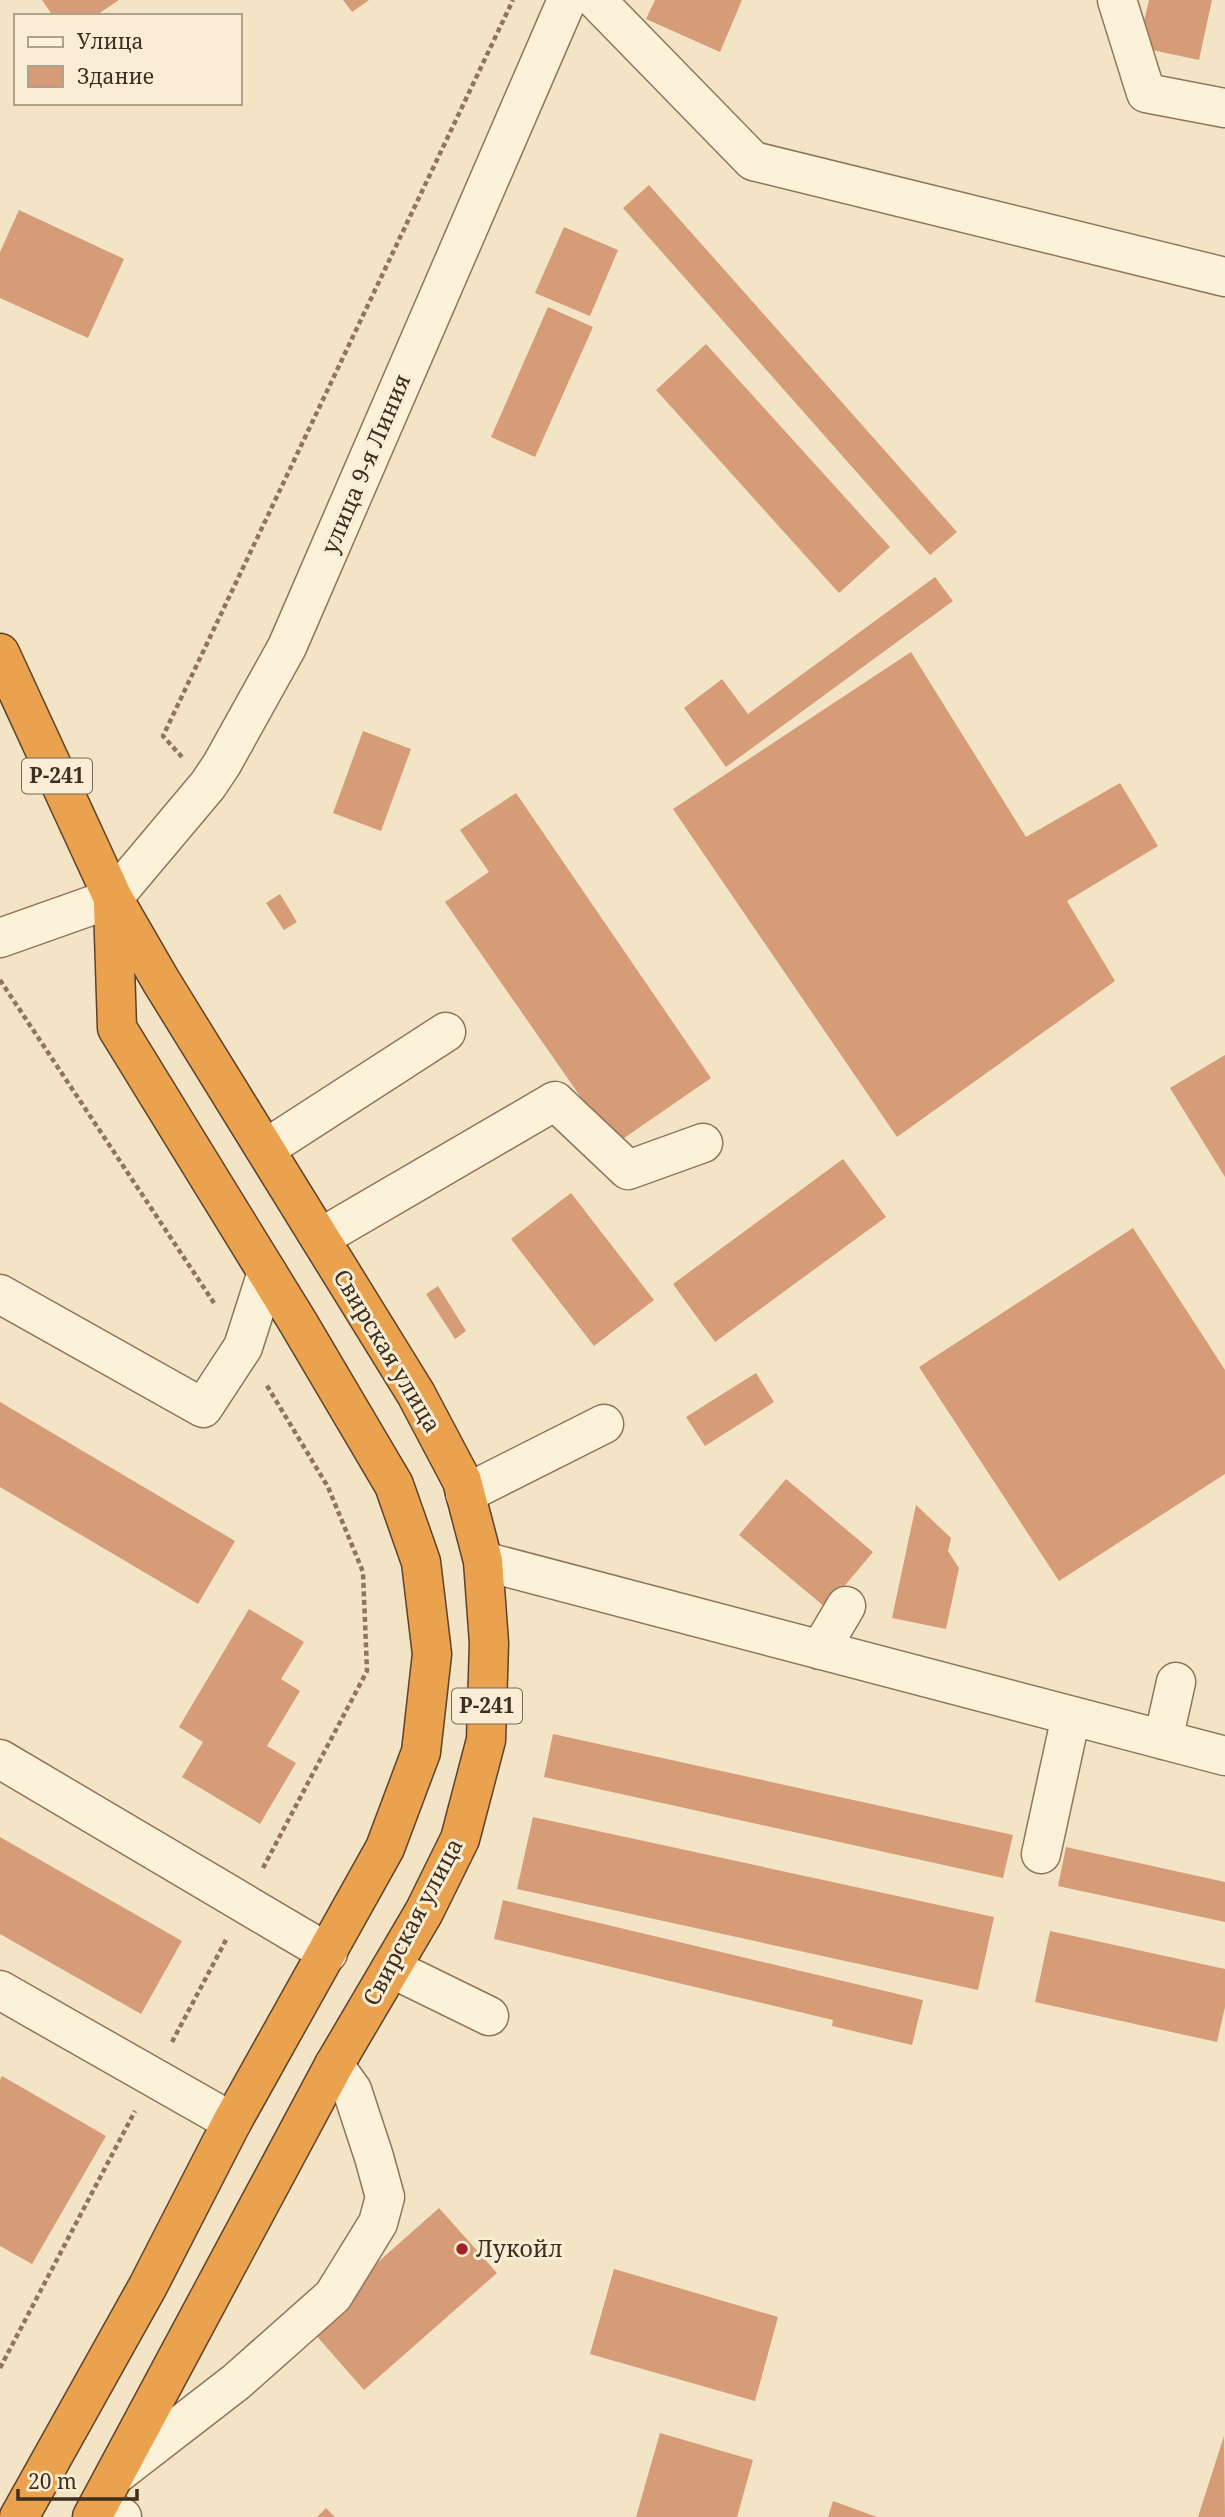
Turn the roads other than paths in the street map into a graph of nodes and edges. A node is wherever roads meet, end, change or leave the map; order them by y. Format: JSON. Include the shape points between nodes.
{"nodes":[{"id":1,"x":567,"y":0,"type":"edge"},
{"id":2,"x":596,"y":0,"type":"edge"},
{"id":3,"x":1117,"y":0,"type":"edge"},
{"id":4,"x":1225,"y":108,"type":"edge"},
{"id":5,"x":1225,"y":277,"type":"edge"},
{"id":6,"x":0,"y":653,"type":"edge"},
{"id":7,"x":113,"y":898,"type":"junction"},
{"id":8,"x":0,"y":938,"type":"edge"},
{"id":9,"x":446,"y":1032,"type":"dead end"},
{"id":10,"x":703,"y":1143,"type":"dead end"},
{"id":11,"x":265,"y":1149,"type":"junction"},
{"id":12,"x":320,"y":1238,"type":"junction"},
{"id":13,"x":267,"y":1272,"type":"junction"},
{"id":14,"x":0,"y":1294,"type":"edge"},
{"id":15,"x":604,"y":1424,"type":"dead end"},
{"id":16,"x":465,"y":1494,"type":"junction"},
{"id":17,"x":483,"y":1561,"type":"junction"},
{"id":18,"x":846,"y":1606,"type":"dead end"},
{"id":19,"x":820,"y":1650,"type":"junction"},
{"id":20,"x":1176,"y":1682,"type":"dead end"},
{"id":21,"x":1071,"y":1716,"type":"junction"},
{"id":22,"x":1163,"y":1740,"type":"junction"},
{"id":23,"x":1225,"y":1756,"type":"edge"},
{"id":24,"x":0,"y":1759,"type":"edge"},
{"id":25,"x":1041,"y":1854,"type":"dead end"},
{"id":26,"x":328,"y":1953,"type":"junction"},
{"id":27,"x":391,"y":1968,"type":"junction"},
{"id":28,"x":0,"y":1990,"type":"edge"},
{"id":29,"x":489,"y":2016,"type":"dead end"},
{"id":30,"x":334,"y":2065,"type":"junction"},
{"id":31,"x":232,"y":2122,"type":"junction"},
{"id":32,"x":107,"y":2503,"type":"edge"},
{"id":33,"x":19,"y":2517,"type":"edge"}],
"edges":[{"from":1,"to":7,"type":"street","name":"улица 9-я Линия","via":[[287,646],[208,785]]},
{"from":2,"to":5,"type":"street","via":[[753,161]]},
{"from":3,"to":4,"type":"street","via":[[1146,93]]},
{"from":6,"to":7,"type":"highway","name":"Свирская улица","number":"Р-241"},
{"from":7,"to":8,"type":"street"},
{"from":7,"to":11,"type":"highway","name":"Свирская улица","number":"Р-241"},
{"from":7,"to":13,"type":"highway","name":"Свирская улица","number":"Р-241","via":[[117,1028]]},
{"from":9,"to":11,"type":"street"},
{"from":10,"to":12,"type":"street","via":[[628,1170],[555,1101]]},
{"from":11,"to":12,"type":"highway","name":"Свирская улица","number":"Р-241"},
{"from":12,"to":16,"type":"highway","name":"Свирская улица","number":"Р-241","via":[[416,1394]]},
{"from":13,"to":14,"type":"street","via":[[243,1347],[203,1408]]},
{"from":13,"to":26,"type":"highway","name":"Свирская улица","number":"Р-241","via":[[394,1485],[421,1562],[432,1654],[421,1752],[384,1849]]},
{"from":15,"to":16,"type":"street"},
{"from":16,"to":17,"type":"highway","name":"Свирская улица","number":"Р-241"},
{"from":17,"to":19,"type":"street"},
{"from":17,"to":27,"type":"highway","name":"Свирская улица","number":"Р-241","via":[[489,1643],[486,1740],[460,1839]]},
{"from":18,"to":19,"type":"street"},
{"from":19,"to":21,"type":"street"},
{"from":20,"to":22,"type":"street"},
{"from":21,"to":22,"type":"street"},
{"from":21,"to":25,"type":"street"},
{"from":22,"to":23,"type":"street"},
{"from":24,"to":26,"type":"street"},
{"from":26,"to":31,"type":"highway","name":"Свирская улица","number":"Р-241"},
{"from":27,"to":29,"type":"street"},
{"from":27,"to":30,"type":"highway","name":"Свирская улица","number":"Р-241"},
{"from":28,"to":31,"type":"street"},
{"from":30,"to":32,"type":"highway","name":"Свирская улица","number":"Р-241"},
{"from":30,"to":32,"type":"street","via":[[352,2090],[374,2157],[385,2197],[378,2223],[333,2296]]},
{"from":31,"to":33,"type":"highway","name":"Свирская улица","number":"Р-241","via":[[148,2286]]}]}
